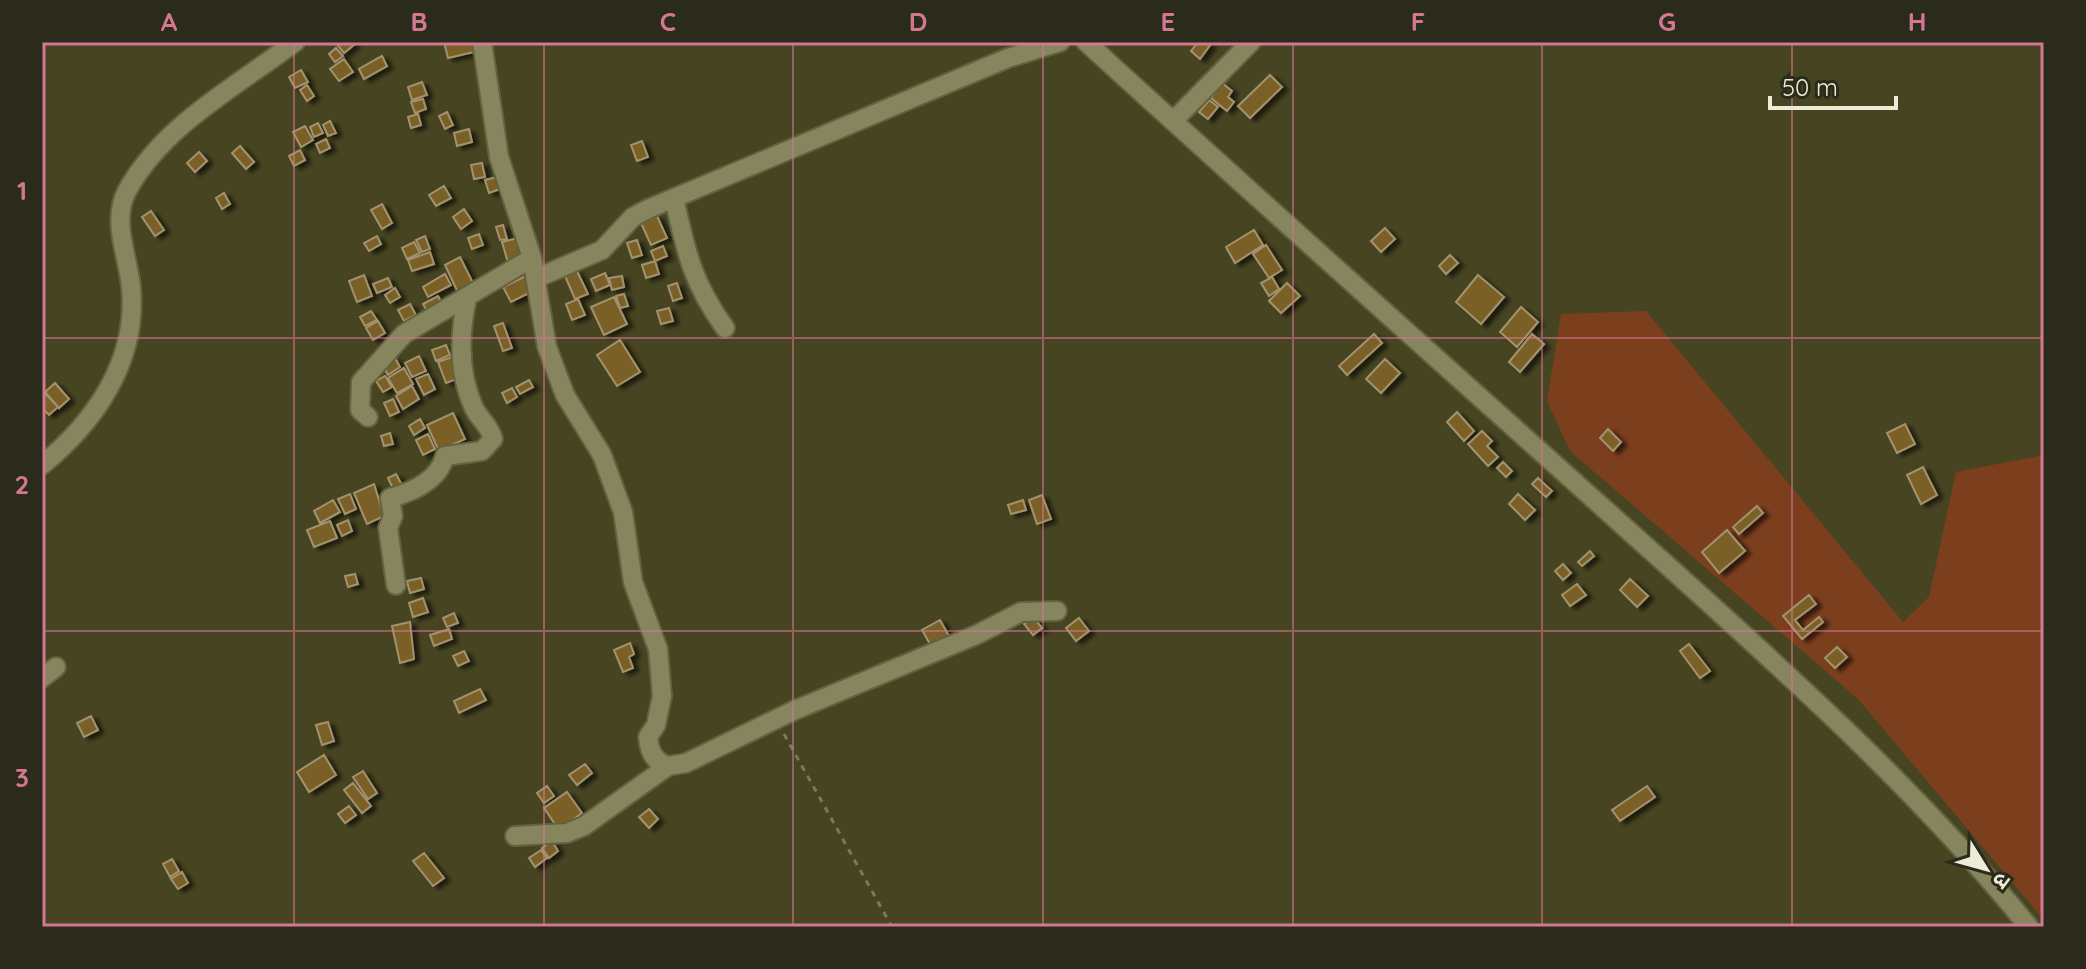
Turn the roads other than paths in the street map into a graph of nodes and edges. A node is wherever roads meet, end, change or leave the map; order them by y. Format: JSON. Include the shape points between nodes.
{"nodes":[{"id":1,"x":295,"y":42,"type":"edge"},
{"id":2,"x":482,"y":42,"type":"edge"},
{"id":3,"x":1060,"y":42,"type":"edge"},
{"id":4,"x":1086,"y":42,"type":"edge"},
{"id":5,"x":1251,"y":42,"type":"edge"},
{"id":6,"x":1173,"y":121,"type":"junction"},
{"id":7,"x":674,"y":198,"type":"junction"},
{"id":8,"x":532,"y":258,"type":"junction"},
{"id":9,"x":537,"y":278,"type":"junction"},
{"id":10,"x":467,"y":298,"type":"junction"},
{"id":11,"x":725,"y":328,"type":"dead end"},
{"id":12,"x":368,"y":417,"type":"dead end"},
{"id":13,"x":42,"y":465,"type":"edge"},
{"id":14,"x":396,"y":585,"type":"dead end"},
{"id":15,"x":1057,"y":611,"type":"dead end"},
{"id":16,"x":668,"y":766,"type":"junction"},
{"id":17,"x":515,"y":836,"type":"dead end"},
{"id":18,"x":2029,"y":927,"type":"edge"}],
"edges":[{"from":1,"to":13,"type":"street","via":[[175,132],[126,193],[120,212],[131,287],[126,351],[94,412]]},
{"from":2,"to":8,"type":"street","via":[[505,185]]},
{"from":3,"to":7,"type":"street","via":[[1008,58]]},
{"from":4,"to":6,"type":"street"},
{"from":5,"to":6,"type":"street"},
{"from":6,"to":18,"type":"street","via":[[1876,759]]},
{"from":7,"to":9,"type":"street","via":[[633,217],[602,250]]},
{"from":7,"to":11,"type":"street","via":[[700,294]]},
{"from":8,"to":9,"type":"street"},
{"from":8,"to":10,"type":"street"},
{"from":9,"to":16,"type":"street","via":[[556,374],[602,455],[623,512],[633,582],[663,676],[649,747]]},
{"from":10,"to":12,"type":"street","via":[[389,347],[361,382],[360,410]]},
{"from":10,"to":14,"type":"street","via":[[461,327],[463,372],[475,412],[493,439],[482,451],[445,456],[442,469],[431,478],[390,498],[393,516],[388,528]]},
{"from":15,"to":16,"type":"street","via":[[1021,612],[686,763]]},
{"from":16,"to":17,"type":"street","via":[[584,826],[567,833]]}]}
